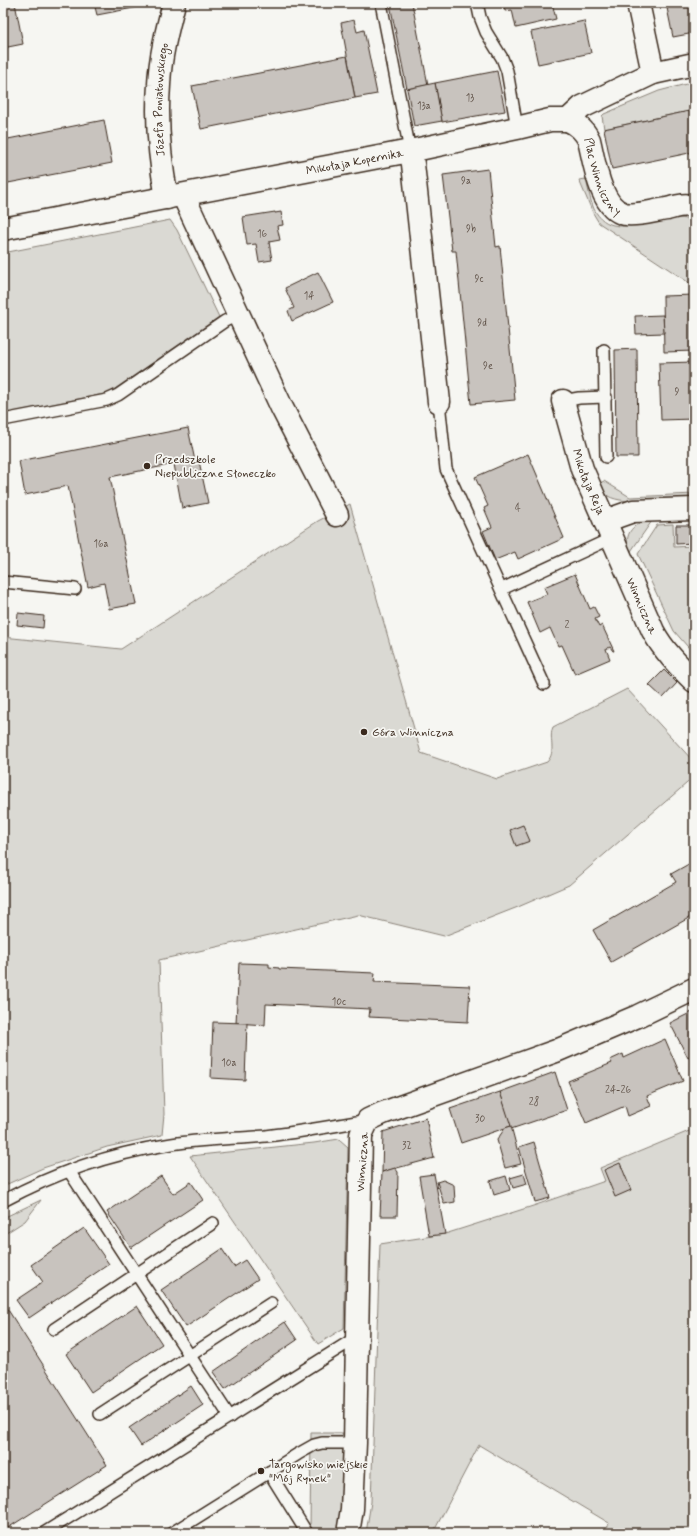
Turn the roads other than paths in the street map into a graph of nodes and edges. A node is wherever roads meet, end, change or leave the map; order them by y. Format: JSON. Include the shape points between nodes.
{"nodes":[{"id":1,"x":174,"y":3,"type":"edge"},
{"id":2,"x":477,"y":3,"type":"edge"},
{"id":3,"x":638,"y":3,"type":"edge"},
{"id":4,"x":382,"y":8,"type":"dead end"},
{"id":5,"x":694,"y":64,"type":"edge"},
{"id":6,"x":653,"y":73,"type":"junction"},
{"id":7,"x":568,"y":120,"type":"junction"},
{"id":8,"x":517,"y":128,"type":"junction"},
{"id":9,"x":410,"y":151,"type":"junction"},
{"id":10,"x":175,"y":196,"type":"junction"},
{"id":11,"x":694,"y":207,"type":"edge"},
{"id":12,"x":3,"y":230,"type":"edge"},
{"id":13,"x":238,"y":315,"type":"junction"},
{"id":14,"x":604,"y":350,"type":"dead end"},
{"id":15,"x":606,"y":397,"type":"junction"},
{"id":16,"x":563,"y":401,"type":"joint"},
{"id":17,"x":439,"y":402,"type":"joint"},
{"id":18,"x":3,"y":420,"type":"edge"},
{"id":19,"x":606,"y":457,"type":"dead end"},
{"id":20,"x":694,"y":509,"type":"edge"},
{"id":21,"x":338,"y":515,"type":"dead end"},
{"id":22,"x":608,"y":529,"type":"junction"},
{"id":23,"x":3,"y":582,"type":"edge"},
{"id":24,"x":75,"y":589,"type":"dead end"},
{"id":25,"x":502,"y":589,"type":"junction"},
{"id":26,"x":694,"y":681,"type":"edge"},
{"id":27,"x":544,"y":684,"type":"dead end"},
{"id":28,"x":694,"y":989,"type":"edge"},
{"id":29,"x":368,"y":1120,"type":"junction"},
{"id":30,"x":69,"y":1171,"type":"junction"},
{"id":31,"x":3,"y":1201,"type":"edge"},
{"id":32,"x":213,"y":1223,"type":"dead end"},
{"id":33,"x":136,"y":1274,"type":"junction"},
{"id":34,"x":271,"y":1303,"type":"dead end"},
{"id":35,"x":54,"y":1329,"type":"dead end"},
{"id":36,"x":357,"y":1337,"type":"junction"},
{"id":37,"x":190,"y":1356,"type":"junction"},
{"id":38,"x":100,"y":1414,"type":"dead end"},
{"id":39,"x":230,"y":1417,"type":"junction"},
{"id":40,"x":355,"y":1443,"type":"junction"},
{"id":41,"x":268,"y":1472,"type":"junction"},
{"id":42,"x":44,"y":1533,"type":"edge"},
{"id":43,"x":172,"y":1533,"type":"edge"},
{"id":44,"x":307,"y":1533,"type":"edge"},
{"id":45,"x":348,"y":1533,"type":"edge"}],
"edges":[{"from":1,"to":10,"type":"street","name":"Józefa Poniatowskiego","via":[[166,34],[159,85],[162,168]]},
{"from":2,"to":8,"type":"lane","via":[[486,32],[507,71]]},
{"from":3,"to":6,"type":"street"},
{"from":4,"to":9,"type":"lane"},
{"from":5,"to":6,"type":"street"},
{"from":6,"to":7,"type":"street","via":[[582,107]]},
{"from":7,"to":8,"type":"street","name":"Mikołaja Kopernika","via":[[550,120]]},
{"from":7,"to":11,"type":"street","name":"Plac Winniczny","via":[[586,134],[601,188],[613,208],[623,214],[634,214],[679,206]]},
{"from":8,"to":9,"type":"street","name":"Mikołaja Kopernika"},
{"from":9,"to":10,"type":"street","name":"Mikołaja Kopernika"},
{"from":9,"to":17,"type":"street"},
{"from":10,"to":12,"type":"street","name":"Mikołaja Kopernika"},
{"from":10,"to":13,"type":"street","name":"Józefa Poniatowskiego"},
{"from":13,"to":18,"type":"lane","via":[[225,321],[107,400]]},
{"from":13,"to":21,"type":"street","name":"Józefa Poniatowskiego","via":[[282,408]]},
{"from":14,"to":15,"type":"lane"},
{"from":15,"to":16,"type":"lane"},
{"from":15,"to":19,"type":"lane"},
{"from":16,"to":22,"type":"street","name":"Mikołaja Reja","via":[[582,469]]},
{"from":17,"to":25,"type":"lane","via":[[446,469]]},
{"from":20,"to":22,"type":"street","name":"Mikołaja Reja","via":[[633,511]]},
{"from":22,"to":25,"type":"lane"},
{"from":22,"to":26,"type":"street","name":"Winniczna","via":[[659,641]]},
{"from":23,"to":24,"type":"lane"},
{"from":25,"to":27,"type":"lane"},
{"from":28,"to":29,"type":"street","name":"Winniczna","via":[[556,1051]]},
{"from":29,"to":30,"type":"lane","via":[[267,1136],[166,1144]]},
{"from":29,"to":36,"type":"street","name":"Winniczna","via":[[361,1135]]},
{"from":30,"to":31,"type":"lane"},
{"from":30,"to":33,"type":"lane"},
{"from":32,"to":33,"type":"lane"},
{"from":33,"to":35,"type":"lane"},
{"from":33,"to":37,"type":"lane"},
{"from":34,"to":37,"type":"lane"},
{"from":36,"to":39,"type":"lane"},
{"from":36,"to":40,"type":"street","name":"Winniczna"},
{"from":37,"to":38,"type":"lane"},
{"from":37,"to":39,"type":"lane"},
{"from":39,"to":42,"type":"lane"},
{"from":40,"to":41,"type":"lane","via":[[314,1445]]},
{"from":40,"to":45,"type":"street","name":"Winniczna","via":[[352,1509]]},
{"from":41,"to":43,"type":"lane"},
{"from":41,"to":44,"type":"lane"}]}
